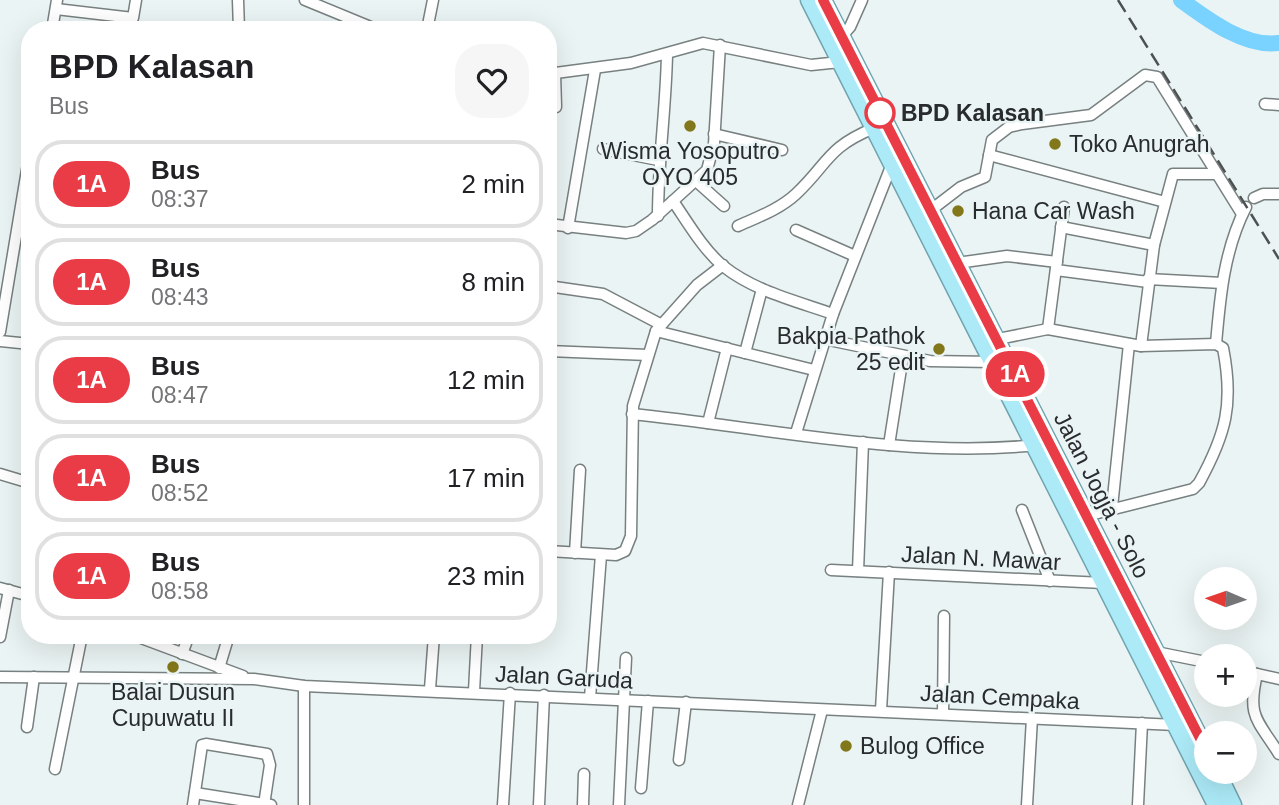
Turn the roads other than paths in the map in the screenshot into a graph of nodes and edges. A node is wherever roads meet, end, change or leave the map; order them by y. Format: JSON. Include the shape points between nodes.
{"nodes":[{"id":1,"x":136,"y":0,"type":"edge"},
{"id":2,"x":238,"y":0,"type":"edge"},
{"id":3,"x":305,"y":0,"type":"edge"},
{"id":4,"x":433,"y":0,"type":"edge"},
{"id":5,"x":809,"y":0,"type":"edge"},
{"id":6,"x":823,"y":0,"type":"edge"},
{"id":7,"x":862,"y":0,"type":"edge"},
{"id":8,"x":56,"y":4,"type":"edge"},
{"id":9,"x":134,"y":18,"type":"junction"},
{"id":10,"x":134,"y":21,"type":"edge"},
{"id":11,"x":239,"y":21,"type":"edge"},
{"id":12,"x":356,"y":21,"type":"edge"},
{"id":13,"x":429,"y":21,"type":"edge"},
{"id":14,"x":842,"y":36,"type":"junction"},
{"id":15,"x":720,"y":46,"type":"junction"},
{"id":16,"x":667,"y":54,"type":"junction"},
{"id":17,"x":840,"y":62,"type":"junction"},
{"id":18,"x":594,"y":70,"type":"junction"},
{"id":19,"x":557,"y":73,"type":"edge"},
{"id":20,"x":1265,"y":104,"type":"dead end"},
{"id":21,"x":1279,"y":105,"type":"edge"},
{"id":22,"x":874,"y":128,"type":"junction"},
{"id":23,"x":714,"y":134,"type":"junction"},
{"id":24,"x":603,"y":149,"type":"dead end"},
{"id":25,"x":782,"y":150,"type":"dead end"},
{"id":26,"x":989,"y":155,"type":"junction"},
{"id":27,"x":658,"y":159,"type":"junction"},
{"id":28,"x":892,"y":163,"type":"junction"},
{"id":29,"x":1217,"y":174,"type":"junction"},
{"id":30,"x":731,"y":177,"type":"dead end"},
{"id":31,"x":699,"y":178,"type":"junction"},
{"id":32,"x":1279,"y":194,"type":"edge"},
{"id":33,"x":1254,"y":198,"type":"dead end"},
{"id":34,"x":673,"y":201,"type":"junction"},
{"id":35,"x":1166,"y":202,"type":"junction"},
{"id":36,"x":724,"y":206,"type":"dead end"},
{"id":37,"x":1064,"y":207,"type":"dead end"},
{"id":38,"x":930,"y":210,"type":"junction"},
{"id":39,"x":657,"y":216,"type":"junction"},
{"id":40,"x":557,"y":226,"type":"edge"},
{"id":41,"x":738,"y":226,"type":"dead end"},
{"id":42,"x":1061,"y":227,"type":"junction"},
{"id":43,"x":568,"y":228,"type":"junction"},
{"id":44,"x":796,"y":230,"type":"dead end"},
{"id":45,"x":21,"y":232,"type":"edge"},
{"id":46,"x":1154,"y":246,"type":"junction"},
{"id":47,"x":855,"y":256,"type":"junction"},
{"id":48,"x":957,"y":263,"type":"junction"},
{"id":49,"x":723,"y":265,"type":"junction"},
{"id":50,"x":1056,"y":266,"type":"junction"},
{"id":51,"x":1148,"y":281,"type":"junction"},
{"id":52,"x":1222,"y":283,"type":"junction"},
{"id":53,"x":557,"y":287,"type":"edge"},
{"id":54,"x":762,"y":289,"type":"junction"},
{"id":55,"x":833,"y":314,"type":"junction"},
{"id":56,"x":658,"y":327,"type":"junction"},
{"id":57,"x":1048,"y":329,"type":"junction"},
{"id":58,"x":0,"y":332,"type":"edge"},
{"id":59,"x":998,"y":339,"type":"junction"},
{"id":60,"x":824,"y":340,"type":"junction"},
{"id":61,"x":0,"y":341,"type":"edge"},
{"id":62,"x":21,"y":343,"type":"edge"},
{"id":63,"x":1129,"y":344,"type":"junction"},
{"id":64,"x":1218,"y":345,"type":"junction"},
{"id":65,"x":1141,"y":346,"type":"junction"},
{"id":66,"x":727,"y":348,"type":"junction"},
{"id":67,"x":557,"y":351,"type":"edge"},
{"id":68,"x":745,"y":353,"type":"junction"},
{"id":69,"x":648,"y":355,"type":"junction"},
{"id":70,"x":903,"y":356,"type":"junction"},
{"id":71,"x":993,"y":362,"type":"junction"},
{"id":72,"x":814,"y":370,"type":"junction"},
{"id":73,"x":632,"y":415,"type":"junction"},
{"id":74,"x":708,"y":423,"type":"junction"},
{"id":75,"x":796,"y":433,"type":"junction"},
{"id":76,"x":863,"y":442,"type":"junction"},
{"id":77,"x":1041,"y":442,"type":"junction"},
{"id":78,"x":889,"y":445,"type":"junction"},
{"id":79,"x":580,"y":470,"type":"dead end"},
{"id":80,"x":0,"y":474,"type":"edge"},
{"id":81,"x":21,"y":480,"type":"edge"},
{"id":82,"x":1112,"y":507,"type":"junction"},
{"id":83,"x":1022,"y":510,"type":"dead end"},
{"id":84,"x":1086,"y":516,"type":"junction"},
{"id":85,"x":557,"y":552,"type":"edge"},
{"id":86,"x":575,"y":553,"type":"junction"},
{"id":87,"x":601,"y":555,"type":"junction"},
{"id":88,"x":831,"y":570,"type":"dead end"},
{"id":89,"x":858,"y":570,"type":"junction"},
{"id":90,"x":889,"y":572,"type":"junction"},
{"id":91,"x":1050,"y":581,"type":"junction"},
{"id":92,"x":1102,"y":583,"type":"junction"},
{"id":93,"x":5,"y":589,"type":"edge"},
{"id":94,"x":944,"y":616,"type":"dead end"},
{"id":95,"x":0,"y":638,"type":"edge"},
{"id":96,"x":80,"y":644,"type":"edge"},
{"id":97,"x":156,"y":644,"type":"edge"},
{"id":98,"x":186,"y":644,"type":"edge"},
{"id":99,"x":226,"y":644,"type":"edge"},
{"id":100,"x":433,"y":644,"type":"edge"},
{"id":101,"x":477,"y":644,"type":"edge"},
{"id":102,"x":1156,"y":652,"type":"junction"},
{"id":103,"x":182,"y":654,"type":"junction"},
{"id":104,"x":626,"y":658,"type":"dead end"},
{"id":105,"x":1194,"y":660,"type":"edge"},
{"id":106,"x":219,"y":668,"type":"junction"},
{"id":107,"x":1257,"y":674,"type":"edge"},
{"id":108,"x":0,"y":677,"type":"edge"},
{"id":109,"x":34,"y":677,"type":"junction"},
{"id":110,"x":73,"y":678,"type":"junction"},
{"id":111,"x":254,"y":679,"type":"junction"},
{"id":112,"x":1279,"y":679,"type":"edge"},
{"id":113,"x":304,"y":686,"type":"junction"},
{"id":114,"x":430,"y":689,"type":"junction"},
{"id":115,"x":474,"y":691,"type":"junction"},
{"id":116,"x":510,"y":693,"type":"junction"},
{"id":117,"x":544,"y":695,"type":"junction"},
{"id":118,"x":590,"y":698,"type":"junction"},
{"id":119,"x":624,"y":700,"type":"junction"},
{"id":120,"x":648,"y":701,"type":"junction"},
{"id":121,"x":686,"y":702,"type":"junction"},
{"id":122,"x":1252,"y":707,"type":"edge"},
{"id":123,"x":822,"y":710,"type":"junction"},
{"id":124,"x":881,"y":710,"type":"junction"},
{"id":125,"x":943,"y":714,"type":"junction"},
{"id":126,"x":1032,"y":718,"type":"junction"},
{"id":127,"x":1142,"y":723,"type":"junction"},
{"id":128,"x":1177,"y":725,"type":"junction"},
{"id":129,"x":1194,"y":726,"type":"edge"},
{"id":130,"x":27,"y":727,"type":"dead end"},
{"id":131,"x":1279,"y":754,"type":"edge"},
{"id":132,"x":679,"y":760,"type":"dead end"},
{"id":133,"x":55,"y":769,"type":"dead end"},
{"id":134,"x":584,"y":774,"type":"dead end"},
{"id":135,"x":1223,"y":784,"type":"edge"},
{"id":136,"x":641,"y":788,"type":"dead end"},
{"id":137,"x":195,"y":793,"type":"junction"},
{"id":138,"x":193,"y":805,"type":"edge"},
{"id":139,"x":264,"y":805,"type":"edge"},
{"id":140,"x":271,"y":805,"type":"edge"},
{"id":141,"x":304,"y":805,"type":"edge"},
{"id":142,"x":503,"y":805,"type":"edge"},
{"id":143,"x":539,"y":805,"type":"edge"},
{"id":144,"x":583,"y":805,"type":"edge"},
{"id":145,"x":619,"y":805,"type":"edge"},
{"id":146,"x":798,"y":805,"type":"edge"},
{"id":147,"x":1027,"y":805,"type":"edge"},
{"id":148,"x":1138,"y":805,"type":"edge"},
{"id":149,"x":1216,"y":805,"type":"edge"},
{"id":150,"x":1233,"y":805,"type":"edge"}],
"edges":[{"from":1,"to":9,"type":"street"},
{"from":2,"to":11,"type":"street"},
{"from":3,"to":12,"type":"street"},
{"from":4,"to":13,"type":"street"},
{"from":5,"to":17,"type":"highway","name":"Jalan Jogja - Solo"},
{"from":6,"to":14,"type":"highway","name":"Jalan Jogja - Solo"},
{"from":7,"to":14,"type":"street"},
{"from":8,"to":9,"type":"street"},
{"from":9,"to":10,"type":"street"},
{"from":14,"to":38,"type":"highway","name":"Jalan Jogja - Solo"},
{"from":15,"to":16,"type":"street","via":[[703,43]]},
{"from":15,"to":17,"type":"street","via":[[811,65]]},
{"from":15,"to":23,"type":"street"},
{"from":16,"to":18,"type":"street"},
{"from":16,"to":27,"type":"street"},
{"from":17,"to":22,"type":"highway","name":"Jalan Jogja - Solo"},
{"from":18,"to":19,"type":"street"},
{"from":18,"to":43,"type":"street"},
{"from":20,"to":21,"type":"street"},
{"from":22,"to":28,"type":"highway","name":"Jalan Jogja - Solo"},
{"from":22,"to":41,"type":"street","via":[[829,154],[789,200]]},
{"from":23,"to":25,"type":"street"},
{"from":23,"to":31,"type":"street","via":[[713,155]]},
{"from":24,"to":27,"type":"street"},
{"from":26,"to":29,"type":"street","via":[[992,140],[1009,127],[1091,115],[1145,75],[1157,78]]},
{"from":26,"to":35,"type":"street"},
{"from":26,"to":38,"type":"street","via":[[985,177],[961,187]]},
{"from":27,"to":39,"type":"street"},
{"from":28,"to":47,"type":"street"},
{"from":28,"to":71,"type":"highway","name":"Jalan Jogja - Solo"},
{"from":29,"to":35,"type":"street","via":[[1173,173]]},
{"from":29,"to":52,"type":"street","via":[[1244,210]]},
{"from":30,"to":31,"type":"street"},
{"from":31,"to":34,"type":"street"},
{"from":31,"to":36,"type":"street"},
{"from":32,"to":33,"type":"street"},
{"from":34,"to":39,"type":"street"},
{"from":34,"to":49,"type":"street"},
{"from":35,"to":46,"type":"street"},
{"from":37,"to":42,"type":"street"},
{"from":38,"to":48,"type":"highway","name":"Jalan Jogja - Solo"},
{"from":39,"to":43,"type":"street","via":[[626,233]]},
{"from":40,"to":43,"type":"street"},
{"from":42,"to":46,"type":"street"},
{"from":42,"to":50,"type":"street"},
{"from":44,"to":47,"type":"street"},
{"from":45,"to":58,"type":"street"},
{"from":46,"to":51,"type":"street"},
{"from":47,"to":55,"type":"street"},
{"from":48,"to":50,"type":"street","via":[[1007,256]]},
{"from":48,"to":59,"type":"highway","name":"Jalan Jogja - Solo"},
{"from":49,"to":54,"type":"street"},
{"from":49,"to":56,"type":"street"},
{"from":50,"to":51,"type":"street"},
{"from":50,"to":57,"type":"street"},
{"from":51,"to":52,"type":"street"},
{"from":51,"to":65,"type":"street"},
{"from":52,"to":64,"type":"street"},
{"from":53,"to":56,"type":"street","via":[[588,290],[621,302]]},
{"from":54,"to":55,"type":"street"},
{"from":54,"to":68,"type":"street"},
{"from":55,"to":60,"type":"street"},
{"from":56,"to":66,"type":"street"},
{"from":56,"to":69,"type":"street"},
{"from":57,"to":59,"type":"street"},
{"from":57,"to":63,"type":"street"},
{"from":59,"to":77,"type":"highway","name":"Jalan Jogja - Solo"},
{"from":60,"to":70,"type":"street"},
{"from":60,"to":72,"type":"street"},
{"from":61,"to":62,"type":"street"},
{"from":63,"to":65,"type":"street"},
{"from":63,"to":82,"type":"street"},
{"from":64,"to":65,"type":"street"},
{"from":64,"to":82,"type":"street","via":[[1226,367],[1224,434],[1199,483],[1193,489]]},
{"from":66,"to":68,"type":"street"},
{"from":66,"to":74,"type":"street"},
{"from":67,"to":69,"type":"street"},
{"from":68,"to":72,"type":"street"},
{"from":69,"to":73,"type":"street"},
{"from":70,"to":71,"type":"street","via":[[958,364]]},
{"from":70,"to":78,"type":"street"},
{"from":71,"to":77,"type":"highway","name":"Jalan Jogja - Solo"},
{"from":72,"to":75,"type":"street"},
{"from":73,"to":74,"type":"street"},
{"from":73,"to":87,"type":"street","via":[[631,536],[625,551]]},
{"from":74,"to":75,"type":"street"},
{"from":75,"to":76,"type":"street"},
{"from":76,"to":78,"type":"street"},
{"from":76,"to":89,"type":"street"},
{"from":77,"to":78,"type":"street"},
{"from":77,"to":84,"type":"highway","name":"Jalan Jogja - Solo"},
{"from":77,"to":92,"type":"highway","name":"Jalan Jogja - Solo"},
{"from":79,"to":86,"type":"street"},
{"from":80,"to":81,"type":"street"},
{"from":82,"to":84,"type":"street"},
{"from":83,"to":91,"type":"street"},
{"from":84,"to":102,"type":"highway","name":"Jalan Jogja - Solo"},
{"from":85,"to":86,"type":"street"},
{"from":86,"to":87,"type":"street"},
{"from":87,"to":118,"type":"street"},
{"from":88,"to":89,"type":"street","name":"Jalan N. Mawar"},
{"from":89,"to":90,"type":"street","name":"Jalan N. Mawar"},
{"from":90,"to":91,"type":"street","name":"Jalan N. Mawar"},
{"from":90,"to":124,"type":"street"},
{"from":91,"to":92,"type":"street","name":"Jalan N. Mawar"},
{"from":92,"to":128,"type":"highway","name":"Jalan Jogja - Solo"},
{"from":93,"to":95,"type":"street"},
{"from":94,"to":125,"type":"street"},
{"from":96,"to":110,"type":"street"},
{"from":97,"to":103,"type":"street"},
{"from":98,"to":103,"type":"street"},
{"from":99,"to":106,"type":"street"},
{"from":100,"to":114,"type":"street"},
{"from":101,"to":115,"type":"street"},
{"from":102,"to":105,"type":"street"},
{"from":102,"to":129,"type":"highway","name":"Jalan Jogja - Solo"},
{"from":103,"to":106,"type":"street"},
{"from":104,"to":119,"type":"street"},
{"from":106,"to":111,"type":"street"},
{"from":107,"to":112,"type":"street"},
{"from":108,"to":109,"type":"street"},
{"from":109,"to":110,"type":"street"},
{"from":109,"to":130,"type":"street"},
{"from":110,"to":111,"type":"street"},
{"from":110,"to":133,"type":"street"},
{"from":111,"to":113,"type":"street","name":"Jalan Garuda"},
{"from":113,"to":114,"type":"street","name":"Jalan Garuda"},
{"from":113,"to":141,"type":"street"},
{"from":114,"to":115,"type":"street","name":"Jalan Garuda"},
{"from":115,"to":116,"type":"street","name":"Jalan Garuda"},
{"from":116,"to":117,"type":"street","name":"Jalan Garuda"},
{"from":116,"to":142,"type":"street"},
{"from":117,"to":118,"type":"street","name":"Jalan Garuda"},
{"from":117,"to":143,"type":"street"},
{"from":118,"to":119,"type":"street","name":"Jalan Garuda"},
{"from":119,"to":120,"type":"street","name":"Jalan Garuda"},
{"from":119,"to":145,"type":"street"},
{"from":120,"to":121,"type":"street","name":"Jalan Garuda"},
{"from":120,"to":136,"type":"street"},
{"from":121,"to":123,"type":"street","name":"Jalan Garuda"},
{"from":121,"to":132,"type":"street"},
{"from":122,"to":131,"type":"street"},
{"from":123,"to":124,"type":"street","name":"Jalan Cempaka"},
{"from":123,"to":146,"type":"street"},
{"from":124,"to":125,"type":"street","name":"Jalan Cempaka"},
{"from":125,"to":126,"type":"street","name":"Jalan Cempaka"},
{"from":126,"to":127,"type":"street","name":"Jalan Cempaka"},
{"from":126,"to":147,"type":"street"},
{"from":127,"to":128,"type":"street","name":"Jalan Cempaka"},
{"from":127,"to":148,"type":"street"},
{"from":128,"to":149,"type":"highway","name":"Jalan Jogja - Solo"},
{"from":134,"to":144,"type":"street"},
{"from":135,"to":150,"type":"highway"},
{"from":137,"to":138,"type":"street"},
{"from":137,"to":139,"type":"street"},
{"from":137,"to":139,"type":"street","via":[[202,746],[248,749],[270,758]]},
{"from":139,"to":140,"type":"street"}]}
